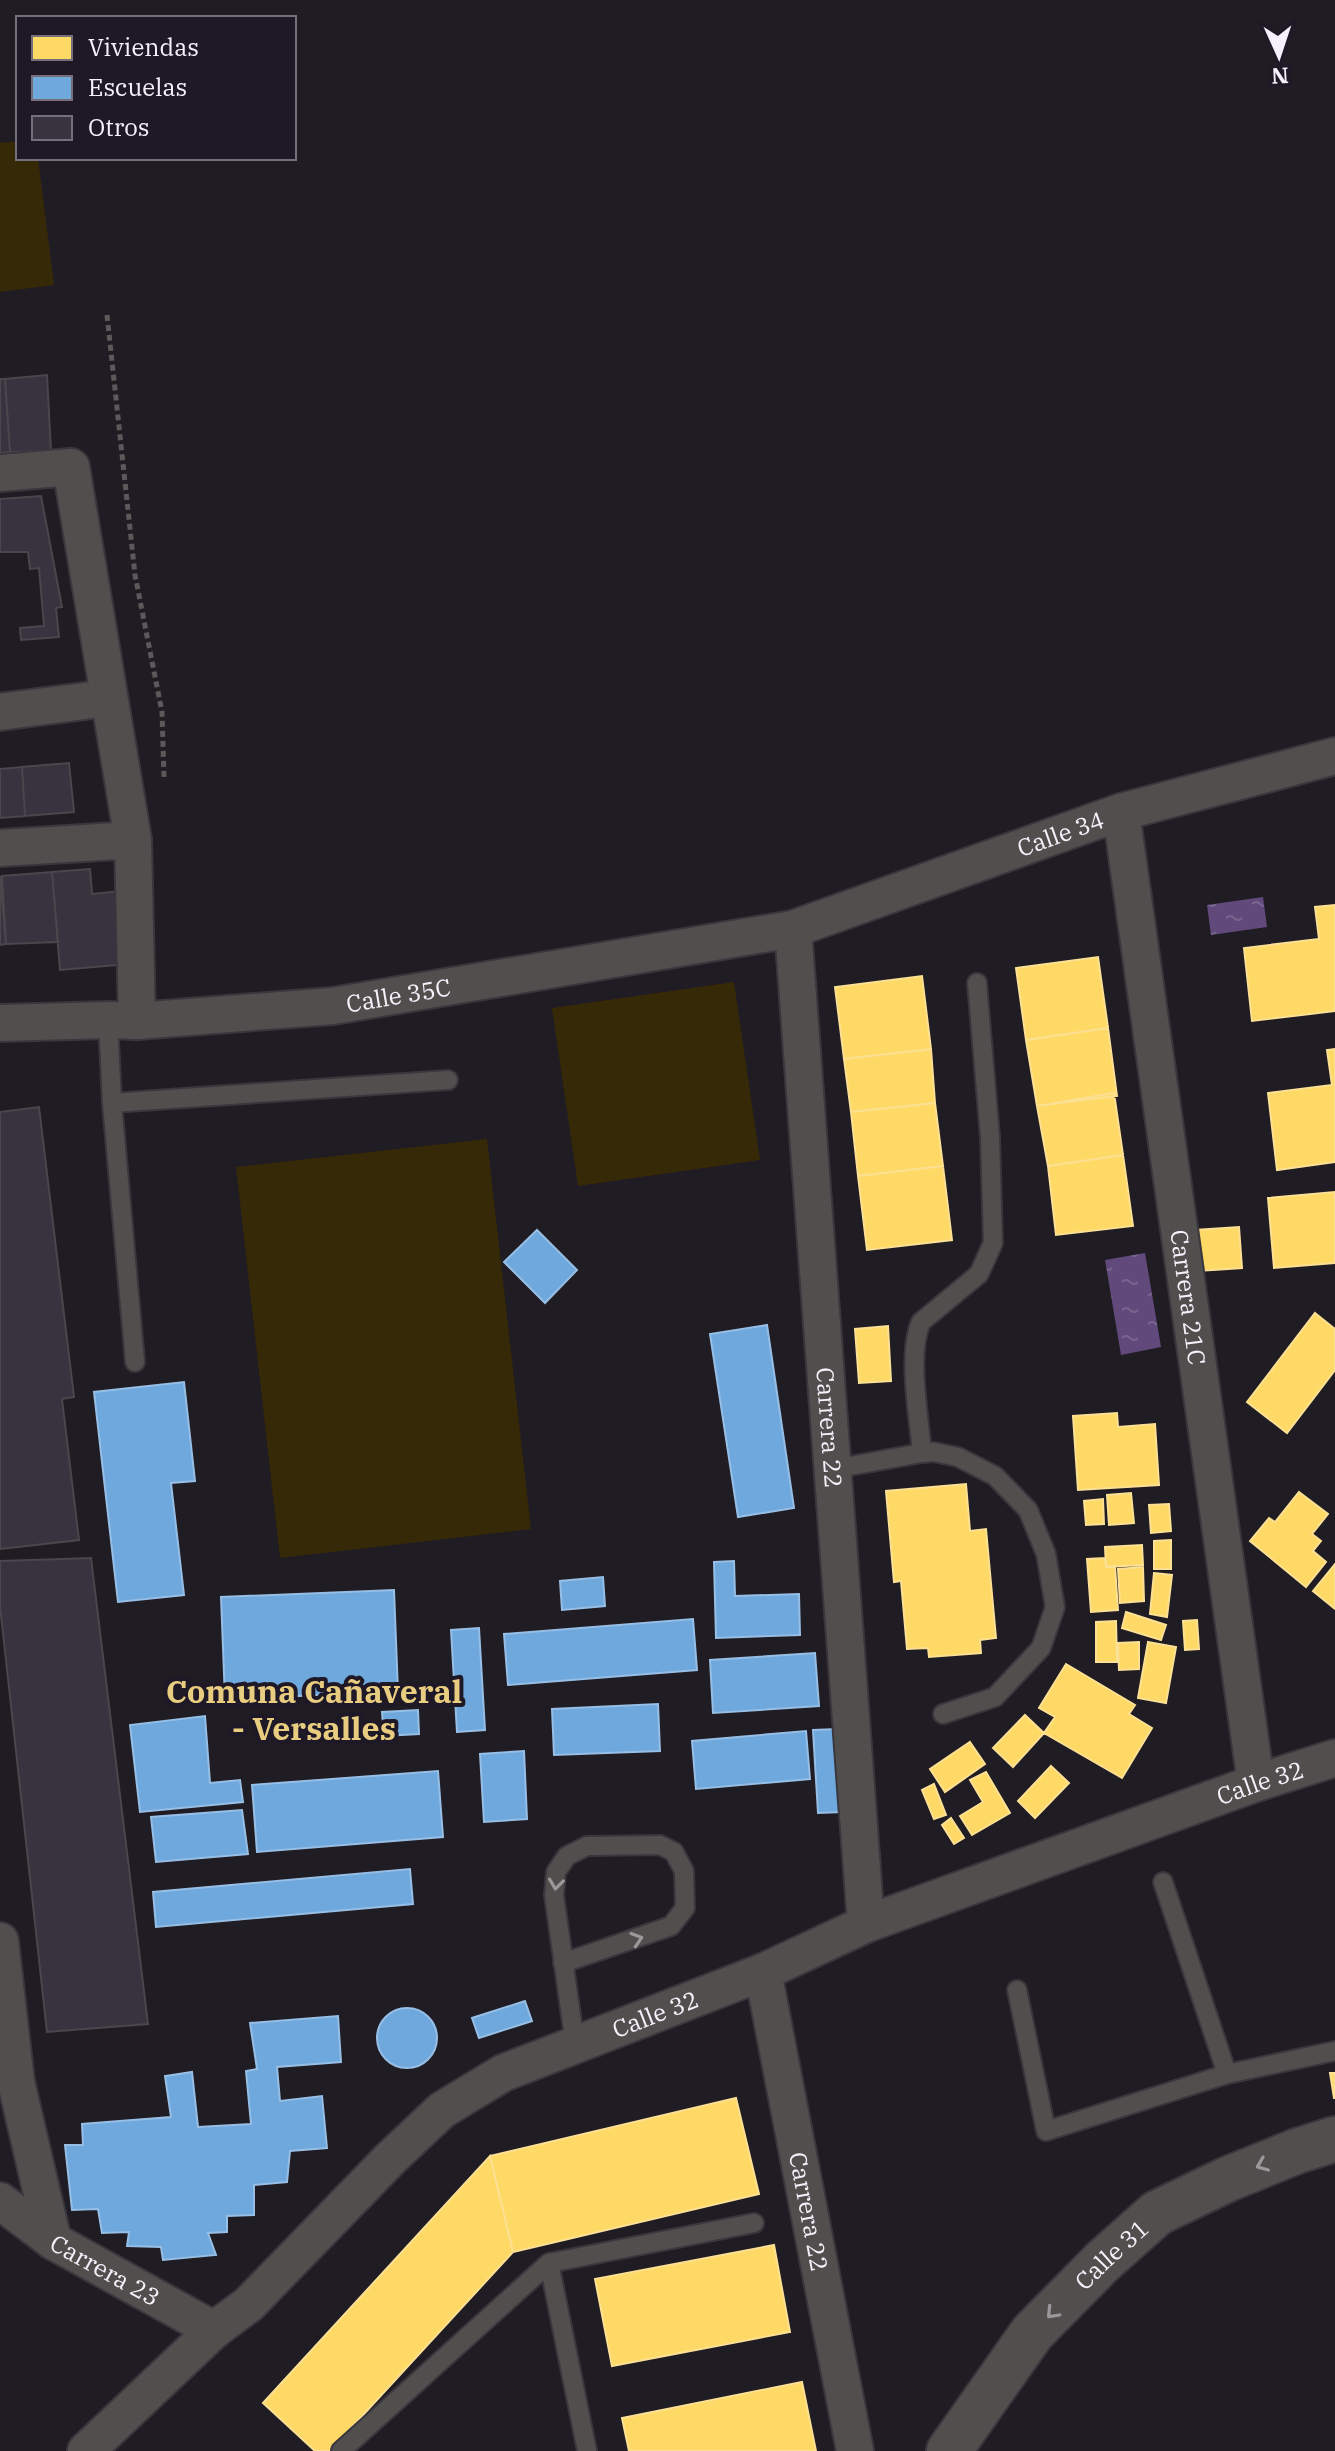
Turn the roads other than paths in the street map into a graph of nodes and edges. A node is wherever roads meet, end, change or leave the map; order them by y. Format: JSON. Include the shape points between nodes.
{"nodes":[{"id":1,"x":0,"y":473,"type":"edge"},
{"id":2,"x":108,"y":698,"type":"junction"},
{"id":3,"x":0,"y":712,"type":"edge"},
{"id":4,"x":1335,"y":756,"type":"edge"},
{"id":5,"x":1121,"y":812,"type":"junction"},
{"id":6,"x":133,"y":840,"type":"junction"},
{"id":7,"x":0,"y":848,"type":"edge"},
{"id":8,"x":793,"y":929,"type":"junction"},
{"id":9,"x":977,"y":983,"type":"dead end"},
{"id":10,"x":123,"y":1020,"type":"junction"},
{"id":11,"x":0,"y":1023,"type":"edge"},
{"id":12,"x":448,"y":1080,"type":"dead end"},
{"id":13,"x":112,"y":1103,"type":"junction"},
{"id":14,"x":135,"y":1362,"type":"dead end"},
{"id":15,"x":922,"y":1453,"type":"junction"},
{"id":16,"x":833,"y":1469,"type":"junction"},
{"id":17,"x":943,"y":1714,"type":"dead end"},
{"id":18,"x":1335,"y":1758,"type":"edge"},
{"id":19,"x":1256,"y":1783,"type":"junction"},
{"id":20,"x":1163,"y":1882,"type":"dead end"},
{"id":21,"x":866,"y":1924,"type":"junction"},
{"id":22,"x":0,"y":1941,"type":"edge"},
{"id":23,"x":563,"y":1963,"type":"junction"},
{"id":24,"x":763,"y":1972,"type":"junction"},
{"id":25,"x":1017,"y":1990,"type":"dead end"},
{"id":26,"x":575,"y":2044,"type":"junction"},
{"id":27,"x":1335,"y":2051,"type":"edge"},
{"id":28,"x":1227,"y":2074,"type":"junction"},
{"id":29,"x":8,"y":2089,"type":"edge"},
{"id":30,"x":1335,"y":2139,"type":"edge"},
{"id":31,"x":0,"y":2201,"type":"edge"},
{"id":32,"x":754,"y":2223,"type":"dead end"},
{"id":33,"x":53,"y":2241,"type":"junction"},
{"id":34,"x":549,"y":2263,"type":"junction"},
{"id":35,"x":214,"y":2330,"type":"junction"},
{"id":36,"x":86,"y":2451,"type":"edge"},
{"id":37,"x":341,"y":2451,"type":"edge"},
{"id":38,"x":587,"y":2451,"type":"edge"},
{"id":39,"x":855,"y":2451,"type":"edge"},
{"id":40,"x":949,"y":2451,"type":"edge"}],
"edges":[{"from":1,"to":2,"type":"street","via":[[71,467]]},
{"from":2,"to":3,"type":"street"},
{"from":2,"to":6,"type":"street"},
{"from":4,"to":5,"type":"street","name":"Calle 34"},
{"from":5,"to":8,"type":"street","name":"Calle 34"},
{"from":5,"to":19,"type":"street","name":"Carrera 21C"},
{"from":6,"to":7,"type":"street"},
{"from":6,"to":10,"type":"street"},
{"from":8,"to":10,"type":"street","name":"Calle 35C","via":[[333,1006]]},
{"from":8,"to":16,"type":"street","name":"Carrera 22"},
{"from":9,"to":15,"type":"lane","via":[[993,1243],[979,1274],[917,1331]]},
{"from":10,"to":11,"type":"street","name":"Calle 35C"},
{"from":10,"to":13,"type":"lane"},
{"from":12,"to":13,"type":"lane"},
{"from":13,"to":14,"type":"lane"},
{"from":15,"to":16,"type":"lane"},
{"from":15,"to":17,"type":"lane","via":[[958,1457],[995,1476],[1028,1510],[1046,1554],[1055,1607],[1041,1648],[995,1697]]},
{"from":16,"to":21,"type":"street","name":"Carrera 22"},
{"from":18,"to":19,"type":"street","name":"Calle 32"},
{"from":19,"to":21,"type":"street","name":"Calle 32"},
{"from":20,"to":28,"type":"lane"},
{"from":21,"to":24,"type":"street","name":"Calle 32"},
{"from":22,"to":29,"type":"street"},
{"from":23,"to":23,"type":"lane","one_way":true,"via":[[671,1926],[685,1908],[684,1871],[674,1852],[660,1845],[587,1846],[567,1856],[556,1872],[554,1895]]},
{"from":23,"to":26,"type":"lane"},
{"from":24,"to":26,"type":"street","name":"Calle 32"},
{"from":24,"to":39,"type":"street","name":"Carrera 22"},
{"from":25,"to":28,"type":"lane","via":[[1046,2131]]},
{"from":26,"to":35,"type":"street","name":"Calle 32","via":[[503,2073],[442,2110],[249,2304]]},
{"from":27,"to":28,"type":"lane"},
{"from":29,"to":33,"type":"street"},
{"from":30,"to":40,"type":"street","name":"Calle 31","one_way":true,"via":[[1228,2179],[1157,2213],[1032,2333]]},
{"from":31,"to":33,"type":"street","name":"Carrera 23"},
{"from":32,"to":34,"type":"lane"},
{"from":33,"to":35,"type":"street","name":"Carrera 23"},
{"from":34,"to":37,"type":"lane"},
{"from":34,"to":38,"type":"lane"},
{"from":35,"to":36,"type":"street","name":"Calle 32"}]}
